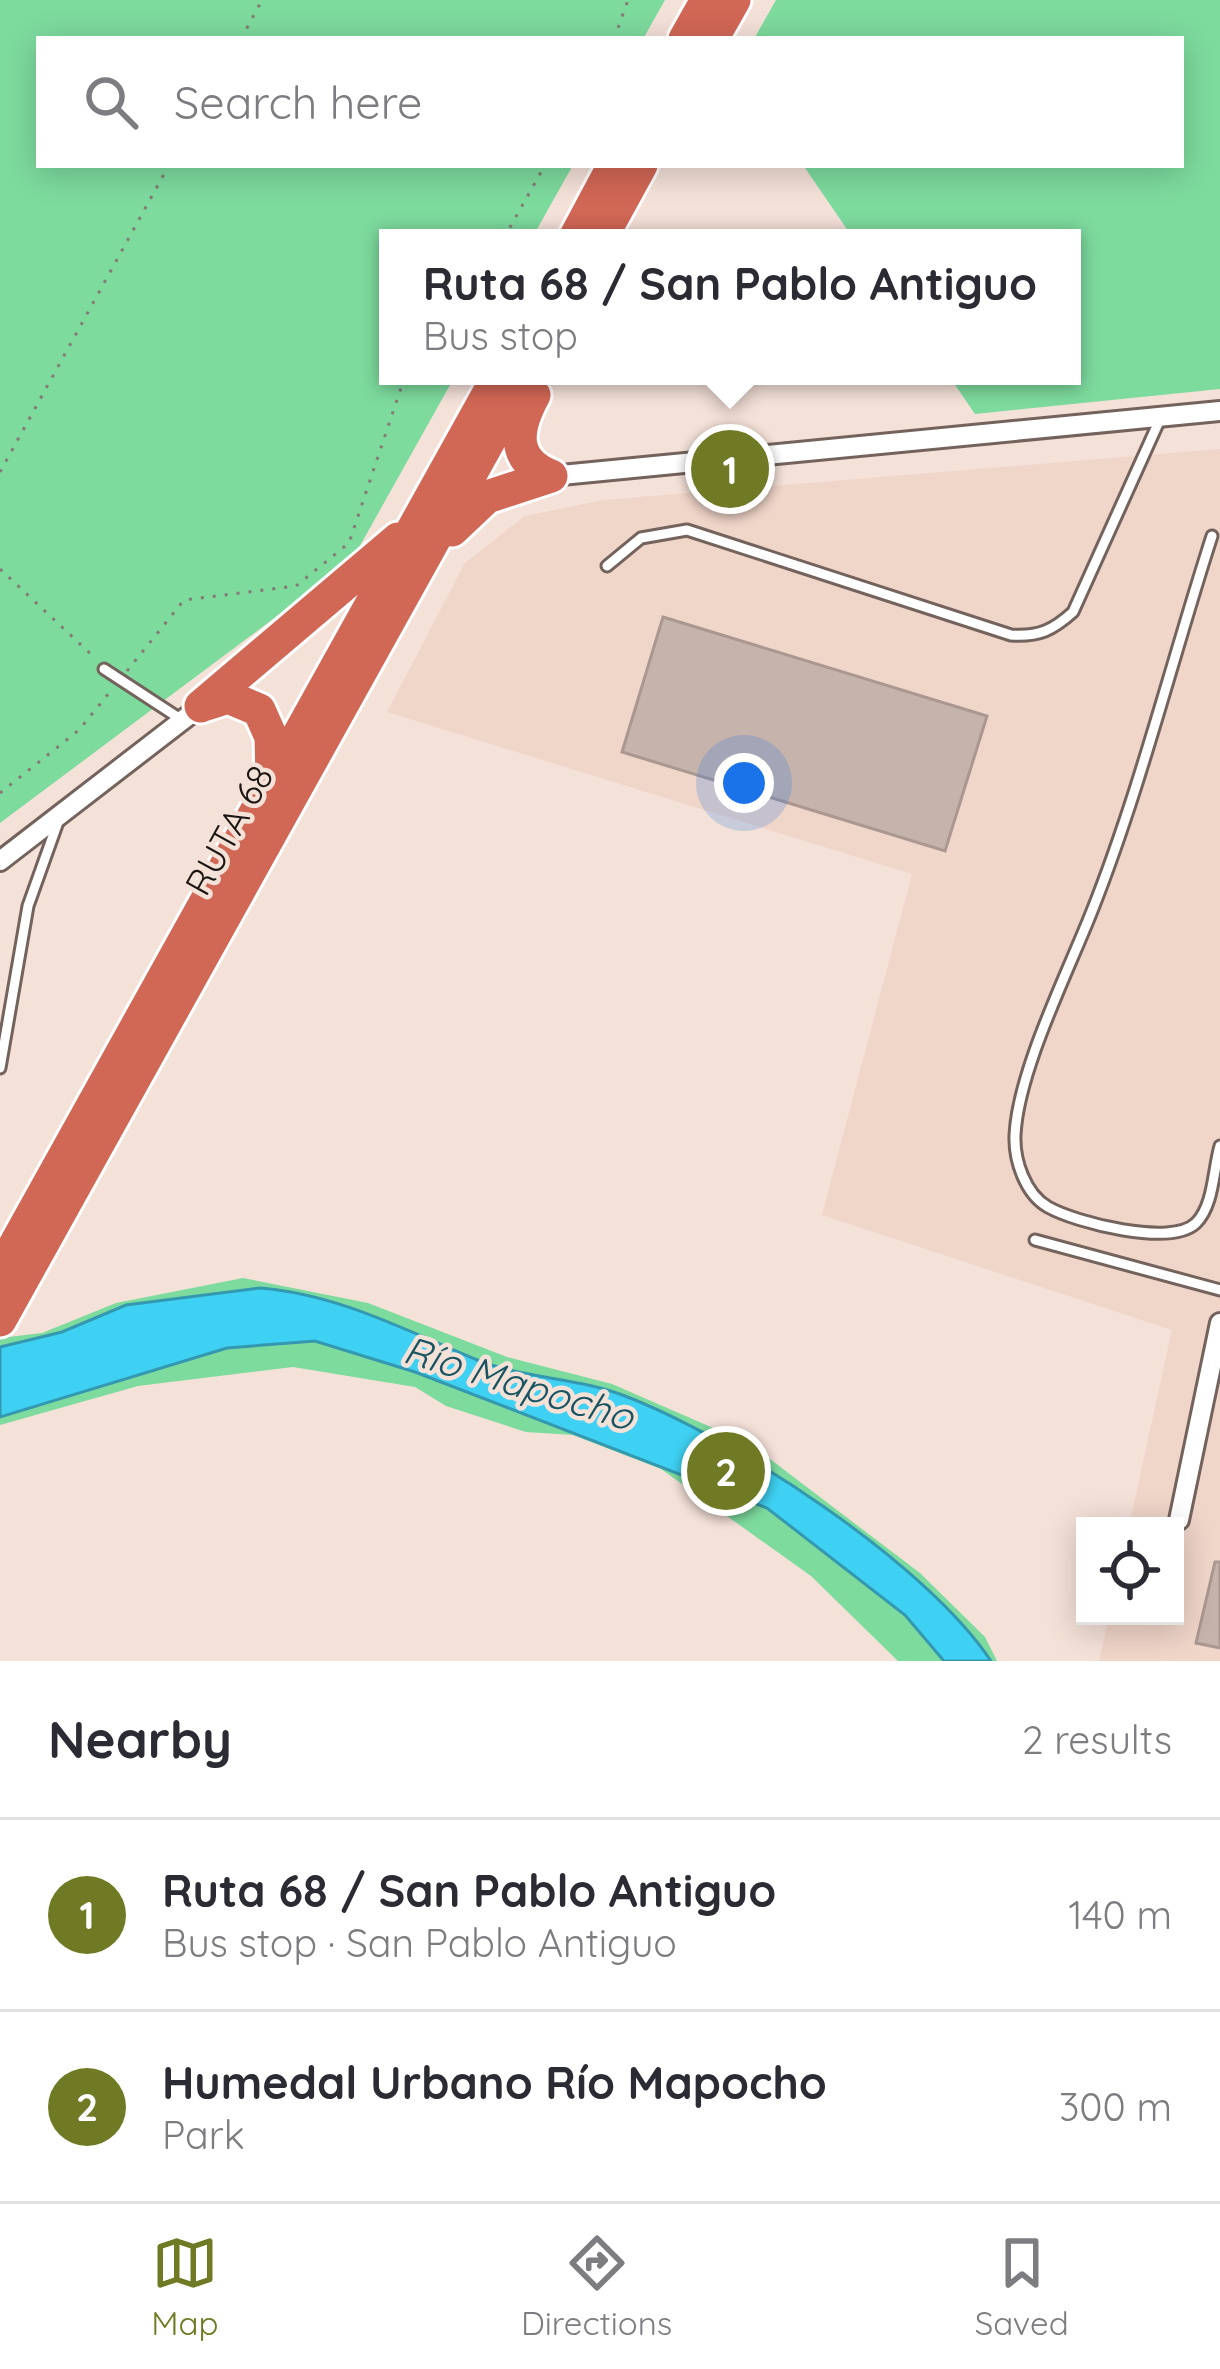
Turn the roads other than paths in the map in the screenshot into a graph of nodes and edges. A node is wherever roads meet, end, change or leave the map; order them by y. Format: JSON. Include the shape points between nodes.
{"nodes":[{"id":1,"x":686,"y":0,"type":"edge"},
{"id":2,"x":706,"y":0,"type":"edge"},
{"id":3,"x":734,"y":0,"type":"edge"},
{"id":4,"x":666,"y":36,"type":"edge"},
{"id":5,"x":687,"y":36,"type":"edge"},
{"id":6,"x":714,"y":36,"type":"edge"},
{"id":7,"x":623,"y":168,"type":"edge"},
{"id":8,"x":581,"y":229,"type":"edge"},
{"id":9,"x":604,"y":229,"type":"edge"},
{"id":10,"x":619,"y":229,"type":"edge"},
{"id":11,"x":494,"y":385,"type":"edge"},
{"id":12,"x":520,"y":385,"type":"edge"},
{"id":13,"x":539,"y":385,"type":"edge"},
{"id":14,"x":1220,"y":411,"type":"edge"},
{"id":15,"x":1162,"y":417,"type":"junction"},
{"id":16,"x":551,"y":476,"type":"junction"},
{"id":17,"x":413,"y":526,"type":"junction"},
{"id":18,"x":1212,"y":536,"type":"dead end"},
{"id":19,"x":607,"y":566,"type":"dead end"},
{"id":20,"x":416,"y":572,"type":"junction"},
{"id":21,"x":104,"y":669,"type":"dead end"},
{"id":22,"x":192,"y":713,"type":"junction"},
{"id":23,"x":272,"y":782,"type":"junction"},
{"id":24,"x":60,"y":817,"type":"junction"},
{"id":25,"x":0,"y":861,"type":"edge"},
{"id":26,"x":0,"y":1067,"type":"edge"},
{"id":27,"x":1220,"y":1146,"type":"edge"},
{"id":28,"x":1035,"y":1240,"type":"dead end"},
{"id":29,"x":0,"y":1272,"type":"edge"},
{"id":30,"x":1220,"y":1290,"type":"edge"},
{"id":31,"x":0,"y":1320,"type":"edge"},
{"id":32,"x":1220,"y":1323,"type":"edge"},
{"id":33,"x":1180,"y":1517,"type":"edge"}],
"edges":[{"from":1,"to":4,"type":"highway"},
{"from":2,"to":5,"type":"highway"},
{"from":3,"to":6,"type":"highway"},
{"from":7,"to":8,"type":"highway"},
{"from":7,"to":9,"type":"highway"},
{"from":7,"to":10,"type":"highway"},
{"from":11,"to":17,"type":"highway","name":"RUTA 68"},
{"from":12,"to":20,"type":"highway","name":"RUTA 68"},
{"from":13,"to":16,"type":"highway","via":[[518,442],[531,466]]},
{"from":14,"to":15,"type":"street"},
{"from":15,"to":16,"type":"street"},
{"from":15,"to":19,"type":"lane","via":[[1073,612],[1032,637],[687,530],[641,538]]},
{"from":16,"to":20,"type":"highway","via":[[487,496]]},
{"from":17,"to":22,"type":"highway"},
{"from":17,"to":23,"type":"highway","name":"RUTA 68"},
{"from":18,"to":27,"type":"lane","via":[[1092,911],[1038,1052],[1015,1152],[1047,1207],[1159,1237],[1191,1228],[1203,1214]]},
{"from":20,"to":31,"type":"highway","name":"RUTA 68"},
{"from":21,"to":22,"type":"lane"},
{"from":22,"to":23,"type":"highway","via":[[228,698],[260,710],[271,736]]},
{"from":22,"to":24,"type":"street"},
{"from":23,"to":29,"type":"highway","name":"RUTA 68"},
{"from":24,"to":25,"type":"street"},
{"from":24,"to":26,"type":"lane","via":[[28,907]]},
{"from":28,"to":30,"type":"lane"},
{"from":32,"to":33,"type":"street"}]}
